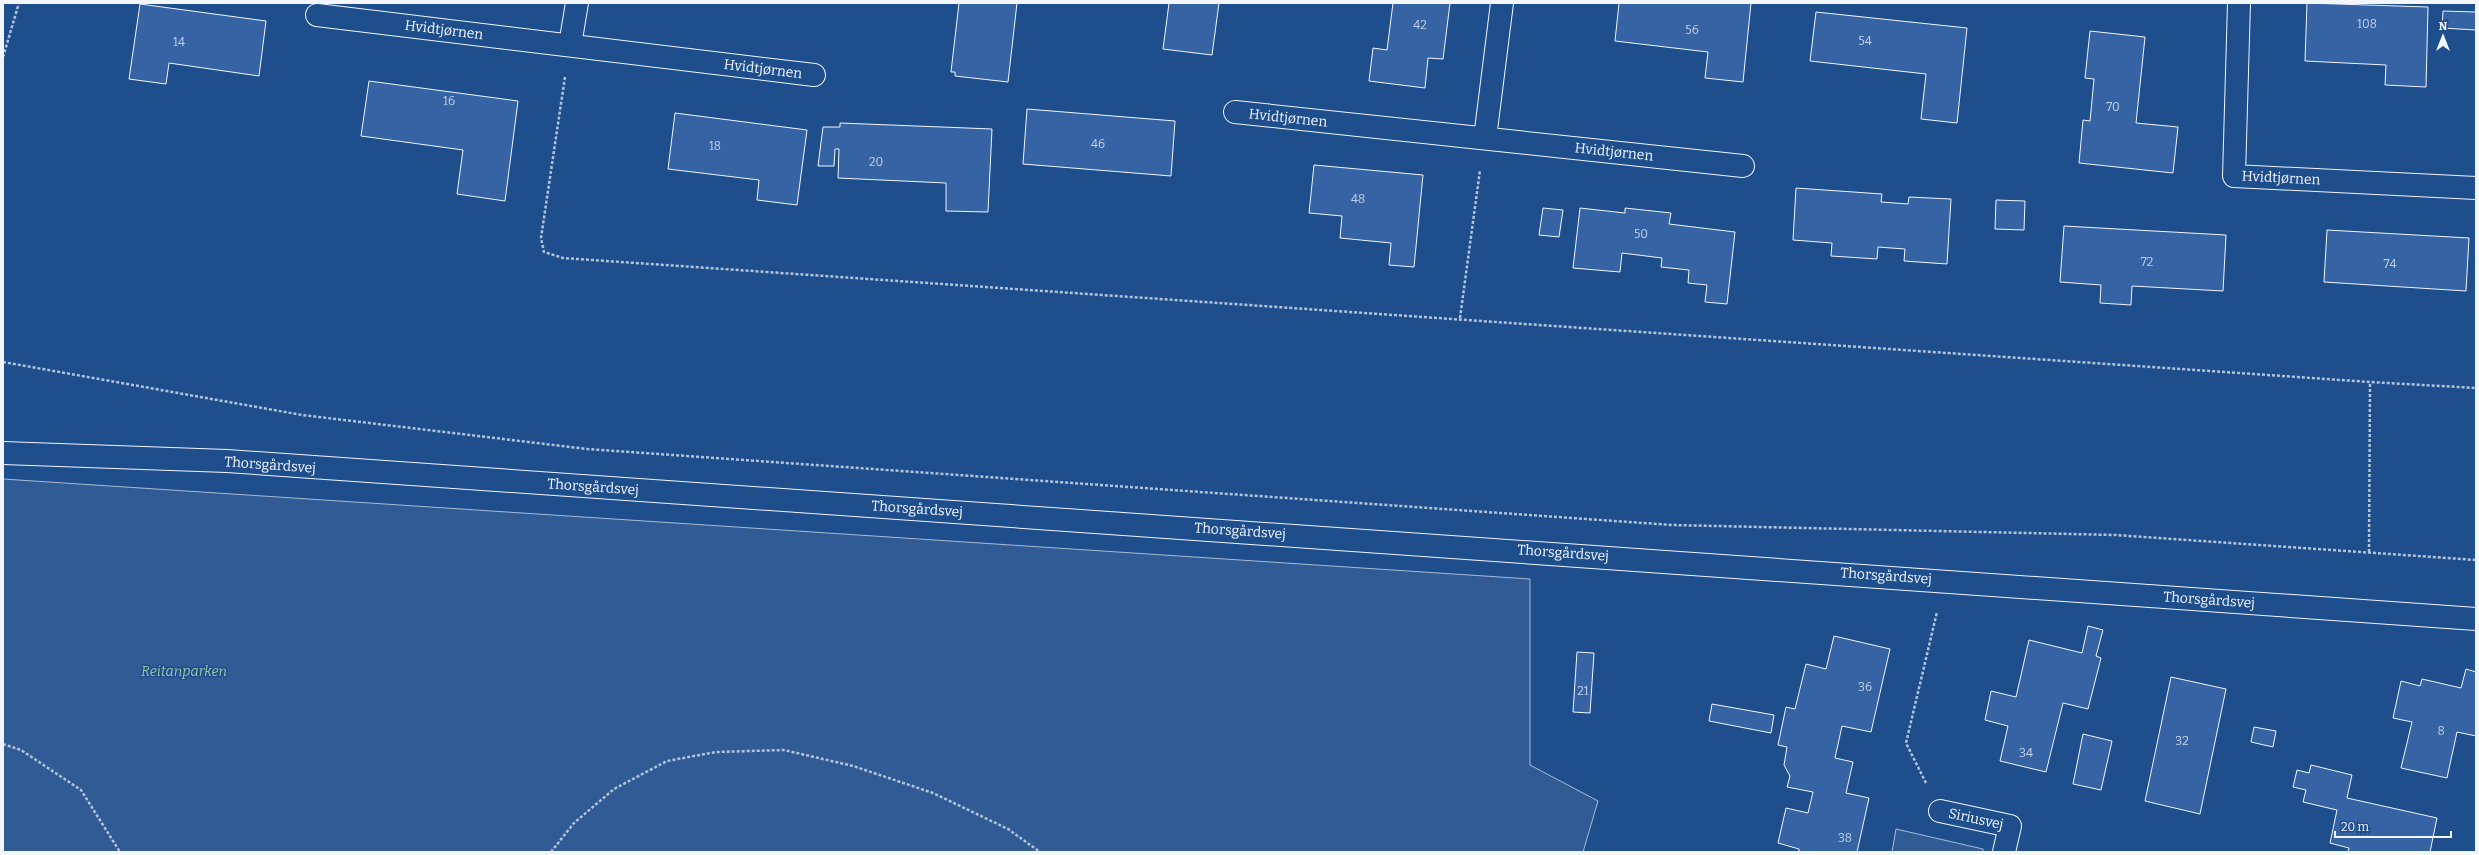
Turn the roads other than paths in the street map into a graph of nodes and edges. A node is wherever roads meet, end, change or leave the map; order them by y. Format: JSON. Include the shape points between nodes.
{"nodes":[{"id":1,"x":577,"y":3,"type":"edge"},
{"id":2,"x":1502,"y":3,"type":"edge"},
{"id":3,"x":2239,"y":3,"type":"edge"},
{"id":4,"x":317,"y":15,"type":"dead end"},
{"id":5,"x":570,"y":45,"type":"junction"},
{"id":6,"x":814,"y":75,"type":"dead end"},
{"id":7,"x":1235,"y":112,"type":"dead end"},
{"id":8,"x":1485,"y":138,"type":"junction"},
{"id":9,"x":1743,"y":166,"type":"dead end"},
{"id":10,"x":2476,"y":188,"type":"edge"},
{"id":11,"x":3,"y":453,"type":"edge"},
{"id":12,"x":2476,"y":619,"type":"edge"},
{"id":13,"x":1940,"y":811,"type":"road end"},
{"id":14,"x":2004,"y":852,"type":"edge"}],
"edges":[{"from":1,"to":5,"type":"street"},
{"from":2,"to":8,"type":"street"},
{"from":3,"to":10,"type":"street","name":"Hvidtjørnen","via":[[2234,176]]},
{"from":4,"to":5,"type":"street","name":"Hvidtjørnen"},
{"from":5,"to":6,"type":"street","name":"Hvidtjørnen"},
{"from":7,"to":8,"type":"street","name":"Hvidtjørnen"},
{"from":8,"to":9,"type":"street","name":"Hvidtjørnen"},
{"from":11,"to":12,"type":"street","name":"Thorsgårdsvej","via":[[235,462]]},
{"from":13,"to":14,"type":"street","name":"Siriusvej","via":[[2010,826]]}]}
